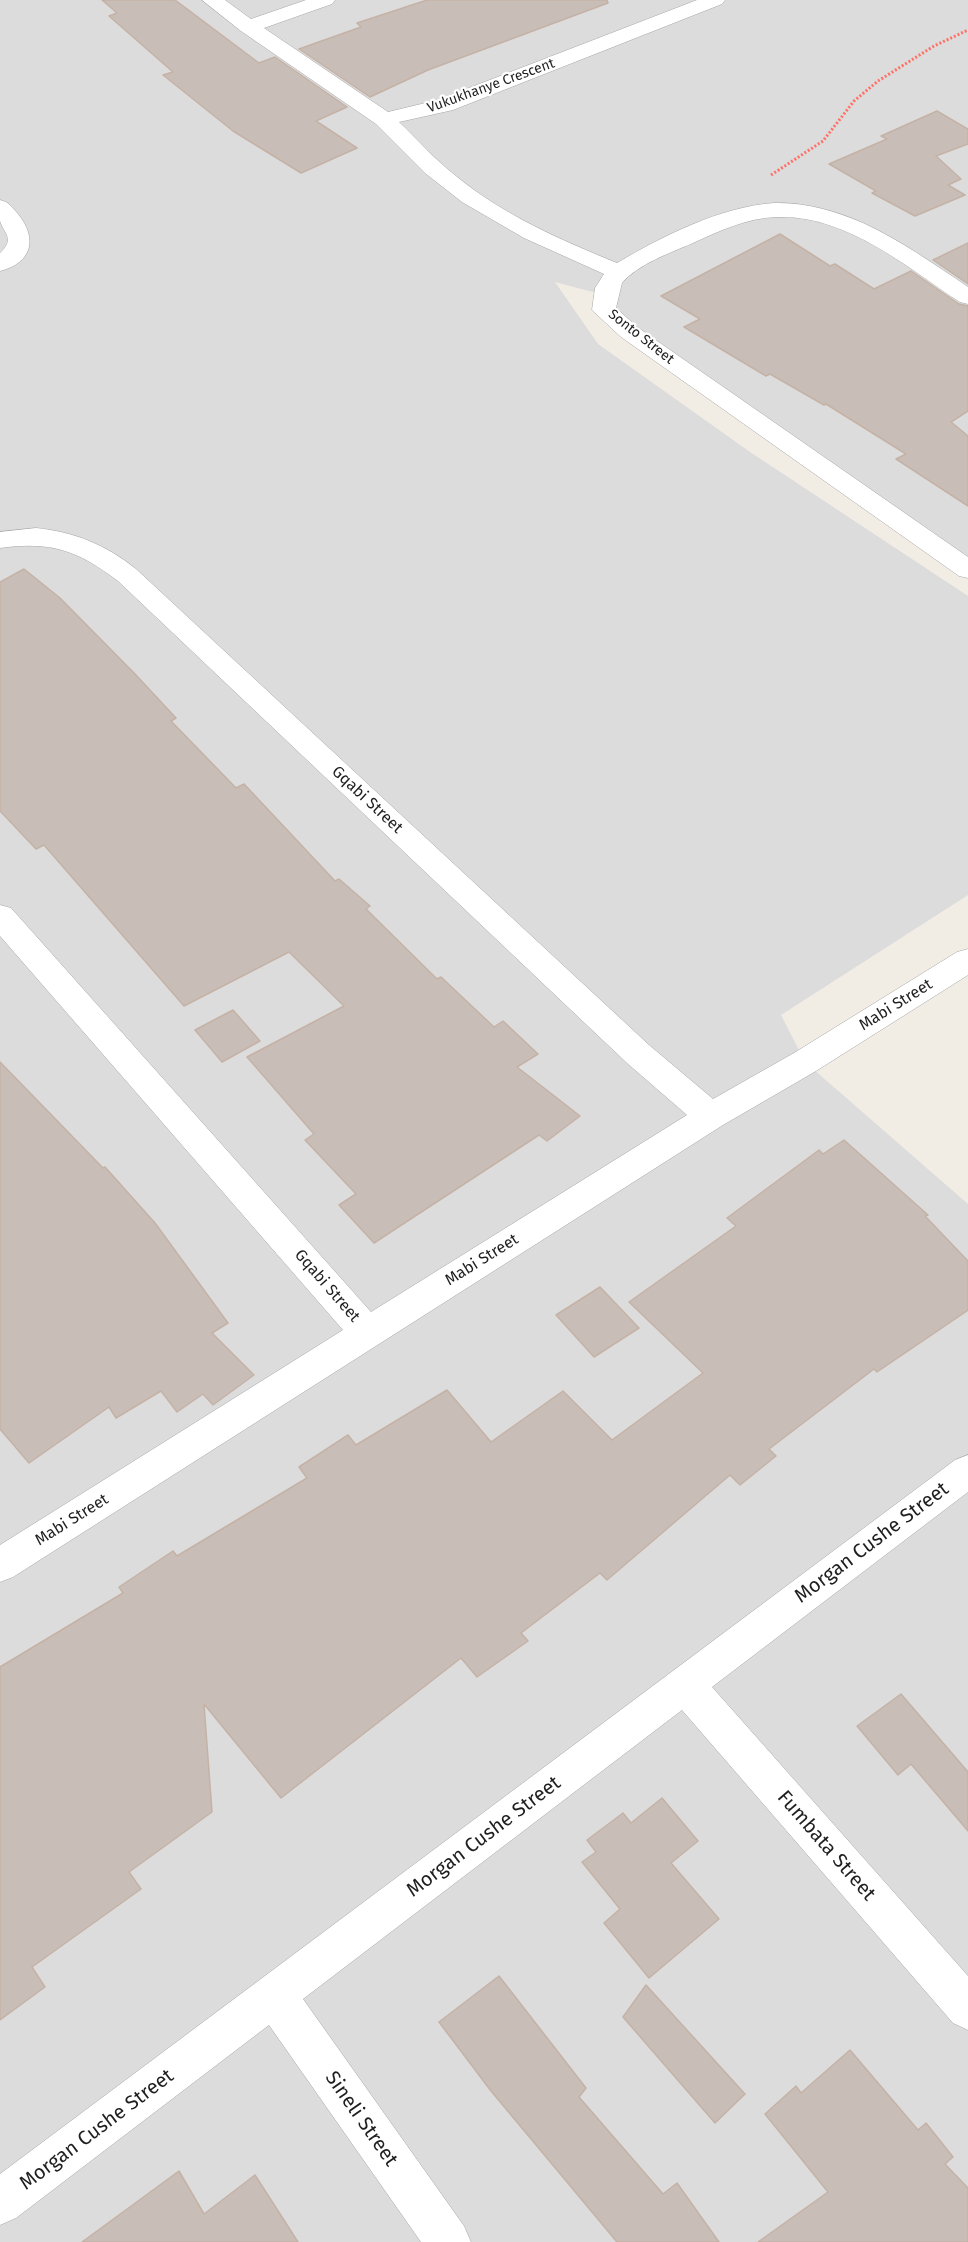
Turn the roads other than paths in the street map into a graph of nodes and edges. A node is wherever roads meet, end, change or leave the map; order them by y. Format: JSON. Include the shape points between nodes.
{"nodes":[{"id":1,"x":212,"y":0,"type":"edge"},
{"id":2,"x":325,"y":0,"type":"edge"},
{"id":3,"x":715,"y":0,"type":"edge"},
{"id":4,"x":248,"y":27,"type":"junction"},
{"id":5,"x":384,"y":119,"type":"junction"},
{"id":6,"x":0,"y":207,"type":"edge"},
{"id":7,"x":0,"y":264,"type":"edge"},
{"id":8,"x":620,"y":272,"type":"junction"},
{"id":9,"x":968,"y":297,"type":"edge"},
{"id":10,"x":0,"y":540,"type":"edge"},
{"id":11,"x":968,"y":570,"type":"edge"},
{"id":12,"x":0,"y":916,"type":"edge"},
{"id":13,"x":968,"y":960,"type":"edge"},
{"id":14,"x":711,"y":1116,"type":"junction"},
{"id":15,"x":367,"y":1332,"type":"junction"},
{"id":16,"x":968,"y":1471,"type":"edge"},
{"id":17,"x":0,"y":1566,"type":"edge"},
{"id":18,"x":684,"y":1684,"type":"junction"},
{"id":19,"x":275,"y":1997,"type":"junction"},
{"id":20,"x":968,"y":2008,"type":"edge"},
{"id":21,"x":0,"y":2202,"type":"edge"},
{"id":22,"x":448,"y":2242,"type":"edge"}],
"edges":[{"from":1,"to":4,"type":"street"},
{"from":2,"to":4,"type":"street"},
{"from":3,"to":5,"type":"street","name":"Vukukhanye Crescent","via":[[445,105]]},
{"from":4,"to":5,"type":"street"},
{"from":5,"to":8,"type":"street","via":[[449,182],[490,210],[527,232]]},
{"from":6,"to":7,"type":"street","via":[[20,231],[20,245]]},
{"from":8,"to":9,"type":"street","name":"Sonto Street","via":[[676,242],[737,218],[774,210],[802,211],[865,232]]},
{"from":8,"to":11,"type":"street","name":"Sonto Street","via":[[611,277],[604,295],[604,310],[629,332]]},
{"from":10,"to":14,"type":"street","name":"Gqabi Street","via":[[21,536],[65,539],[105,557],[128,575],[638,1054]]},
{"from":12,"to":15,"type":"street","name":"Gqabi Street"},
{"from":13,"to":14,"type":"street","name":"Mabi Street"},
{"from":14,"to":15,"type":"street","name":"Mabi Street"},
{"from":15,"to":17,"type":"street","name":"Mabi Street"},
{"from":16,"to":18,"type":"street","name":"Morgan Cushe Street"},
{"from":18,"to":19,"type":"street","name":"Morgan Cushe Street"},
{"from":18,"to":20,"type":"street","name":"Fumbata Street"},
{"from":19,"to":21,"type":"street","name":"Morgan Cushe Street"},
{"from":19,"to":22,"type":"street","name":"Sineli Street"}]}
